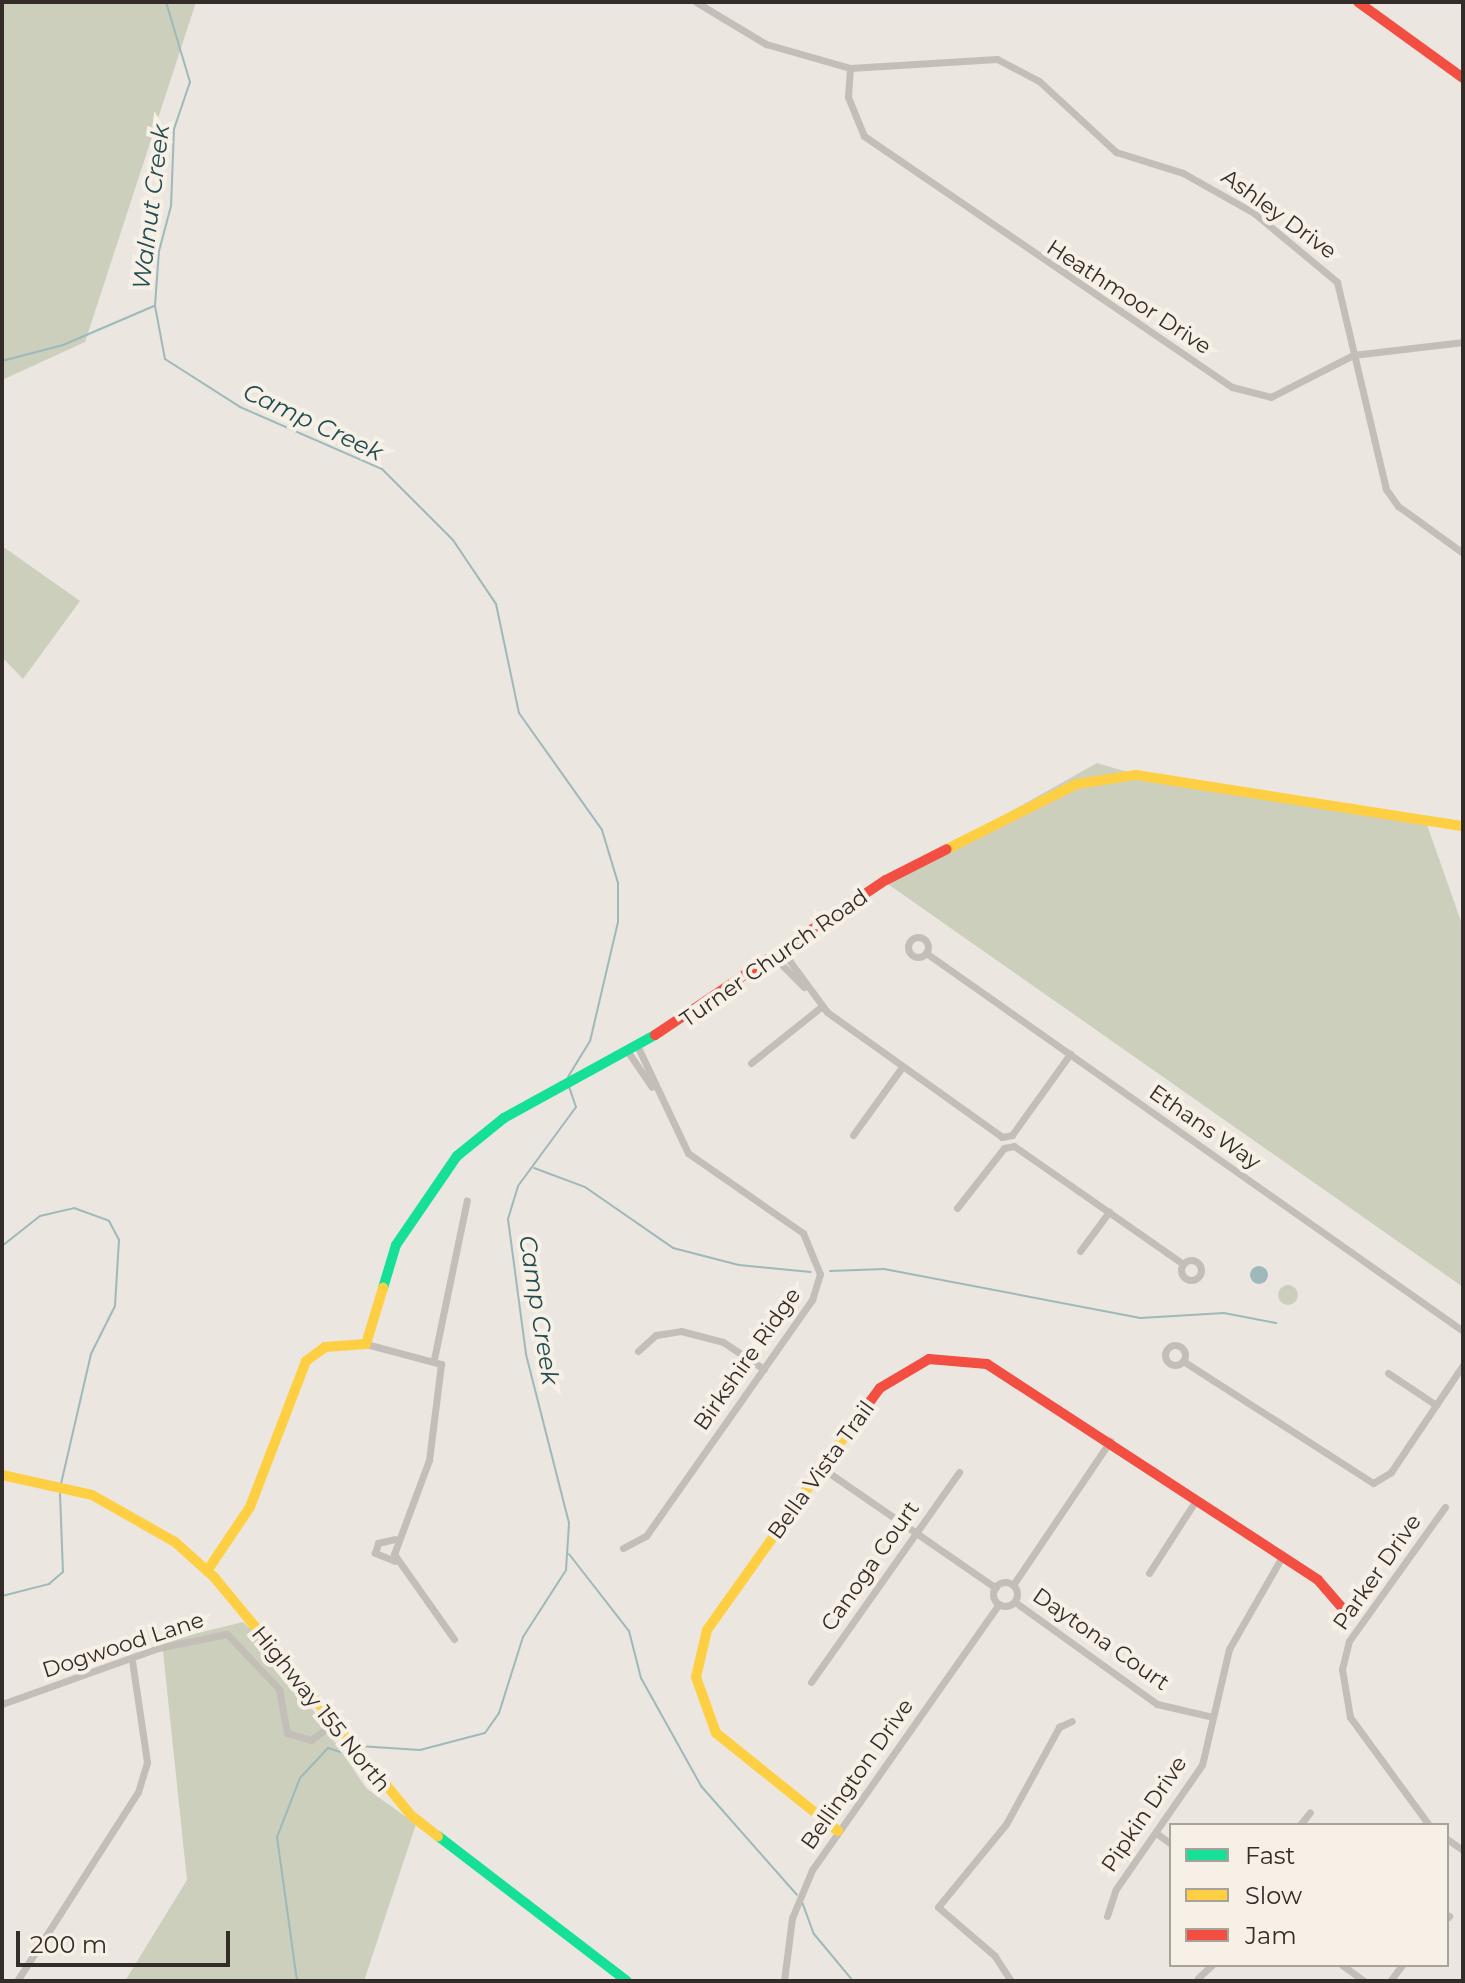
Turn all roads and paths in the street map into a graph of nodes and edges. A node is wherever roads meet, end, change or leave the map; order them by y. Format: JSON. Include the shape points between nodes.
{"nodes":[{"id":1,"x":696,"y":2,"type":"edge"},
{"id":2,"x":1358,"y":2,"type":"edge"},
{"id":3,"x":850,"y":68,"type":"junction"},
{"id":4,"x":1463,"y":78,"type":"edge"},
{"id":5,"x":1463,"y":342,"type":"edge"},
{"id":6,"x":1353,"y":355,"type":"junction"},
{"id":7,"x":1463,"y":553,"type":"edge"},
{"id":8,"x":1463,"y":826,"type":"edge"},
{"id":9,"x":926,"y":953,"type":"dead end"},
{"id":10,"x":779,"y":955,"type":"junction"},
{"id":11,"x":821,"y":1007,"type":"junction"},
{"id":12,"x":633,"y":1050,"type":"junction"},
{"id":13,"x":1070,"y":1054,"type":"junction"},
{"id":14,"x":751,"y":1063,"type":"dead end"},
{"id":15,"x":902,"y":1067,"type":"junction"},
{"id":16,"x":853,"y":1135,"type":"dead end"},
{"id":17,"x":1012,"y":1135,"type":"junction"},
{"id":18,"x":1002,"y":1137,"type":"junction"},
{"id":19,"x":1014,"y":1146,"type":"junction"},
{"id":20,"x":1004,"y":1148,"type":"junction"},
{"id":21,"x":467,"y":1200,"type":"dead end"},
{"id":22,"x":957,"y":1208,"type":"dead end"},
{"id":23,"x":1109,"y":1212,"type":"junction"},
{"id":24,"x":1080,"y":1251,"type":"dead end"},
{"id":25,"x":1183,"y":1264,"type":"dead end"},
{"id":26,"x":1463,"y":1331,"type":"edge"},
{"id":27,"x":366,"y":1344,"type":"junction"},
{"id":28,"x":638,"y":1351,"type":"dead end"},
{"id":29,"x":434,"y":1359,"type":"junction"},
{"id":30,"x":1183,"y":1361,"type":"dead end"},
{"id":31,"x":1463,"y":1365,"type":"edge"},
{"id":32,"x":764,"y":1369,"type":"junction"},
{"id":33,"x":1388,"y":1373,"type":"dead end"},
{"id":34,"x":1436,"y":1405,"type":"junction"},
{"id":35,"x":1110,"y":1441,"type":"junction"},
{"id":36,"x":822,"y":1468,"type":"junction"},
{"id":37,"x":959,"y":1472,"type":"dead end"},
{"id":38,"x":2,"y":1475,"type":"edge"},
{"id":39,"x":1196,"y":1500,"type":"junction"},
{"id":40,"x":1445,"y":1507,"type":"dead end"},
{"id":41,"x":916,"y":1531,"type":"junction"},
{"id":42,"x":395,"y":1539,"type":"junction"},
{"id":43,"x":623,"y":1548,"type":"dead end"},
{"id":44,"x":1282,"y":1557,"type":"junction"},
{"id":45,"x":395,"y":1561,"type":"junction"},
{"id":46,"x":207,"y":1571,"type":"junction"},
{"id":47,"x":1149,"y":1573,"type":"dead end"},
{"id":48,"x":1013,"y":1585,"type":"junction"},
{"id":49,"x":996,"y":1588,"type":"junction"},
{"id":50,"x":1015,"y":1602,"type":"junction"},
{"id":51,"x":999,"y":1604,"type":"junction"},
{"id":52,"x":1344,"y":1610,"type":"dead end"},
{"id":53,"x":454,"y":1639,"type":"dead end"},
{"id":54,"x":132,"y":1660,"type":"junction"},
{"id":55,"x":811,"y":1682,"type":"dead end"},
{"id":56,"x":2,"y":1704,"type":"edge"},
{"id":57,"x":1213,"y":1717,"type":"junction"},
{"id":58,"x":1072,"y":1721,"type":"dead end"},
{"id":59,"x":331,"y":1725,"type":"junction"},
{"id":60,"x":1310,"y":1812,"type":"dead end"},
{"id":61,"x":1302,"y":1823,"type":"edge"},
{"id":62,"x":1428,"y":1823,"type":"edge"},
{"id":63,"x":838,"y":1831,"type":"junction"},
{"id":64,"x":1156,"y":1833,"type":"junction"},
{"id":65,"x":1169,"y":1843,"type":"edge"},
{"id":66,"x":1107,"y":1916,"type":"dead end"},
{"id":67,"x":1210,"y":1967,"type":"edge"},
{"id":68,"x":1345,"y":1967,"type":"edge"},
{"id":69,"x":1198,"y":1978,"type":"dead end"},
{"id":70,"x":17,"y":1981,"type":"edge"},
{"id":71,"x":627,"y":1981,"type":"edge"},
{"id":72,"x":784,"y":1981,"type":"edge"},
{"id":73,"x":1011,"y":1981,"type":"edge"},
{"id":74,"x":1364,"y":1981,"type":"edge"}],
"edges":[{"from":1,"to":3,"type":"street","name":"Ashley Drive","via":[[766,44]]},
{"from":2,"to":4,"type":"street"},
{"from":3,"to":6,"type":"street","name":"Ashley Drive","via":[[982,59],[1022,70],[1116,152],[1210,186],[1326,266],[1337,282]]},
{"from":3,"to":6,"type":"street","name":"Heathmoor Drive","via":[[848,97],[864,136],[1232,387],[1252,395],[1292,392]]},
{"from":5,"to":6,"type":"street","name":"Heathmoor Drive"},
{"from":6,"to":7,"type":"street","name":"Ashley Drive","via":[[1386,489],[1398,506]]},
{"from":8,"to":10,"type":"street","name":"Turner Church Road","via":[[1159,775],[1107,778],[1043,799],[886,880]]},
{"from":9,"to":13,"type":"street","name":"Ethans Way"},
{"from":10,"to":11,"type":"street"},
{"from":10,"to":12,"type":"street","name":"Turner Church Road"},
{"from":11,"to":14,"type":"street"},
{"from":11,"to":15,"type":"street"},
{"from":12,"to":27,"type":"street","name":"Turner Church Road","via":[[488,1129],[438,1179],[396,1245]]},
{"from":12,"to":32,"type":"street","name":"Birkshire Ridge","via":[[691,1156],[800,1230],[816,1250],[816,1293]]},
{"from":13,"to":17,"type":"street"},
{"from":13,"to":26,"type":"street","name":"Ethans Way"},
{"from":15,"to":16,"type":"street"},
{"from":15,"to":18,"type":"street"},
{"from":17,"to":18,"type":"street"},
{"from":17,"to":19,"type":"street"},
{"from":18,"to":20,"type":"street"},
{"from":19,"to":20,"type":"street"},
{"from":19,"to":23,"type":"street"},
{"from":20,"to":22,"type":"street"},
{"from":21,"to":29,"type":"street"},
{"from":23,"to":24,"type":"street"},
{"from":23,"to":25,"type":"street"},
{"from":27,"to":29,"type":"street"},
{"from":27,"to":46,"type":"street","via":[[325,1347],[306,1361],[250,1507]]},
{"from":28,"to":32,"type":"street","via":[[656,1335],[681,1331],[723,1342]]},
{"from":29,"to":42,"type":"street","via":[[444,1385],[435,1436]]},
{"from":30,"to":34,"type":"street","via":[[1370,1482],[1387,1476]]},
{"from":31,"to":34,"type":"street"},
{"from":32,"to":43,"type":"street","name":"Birkshire Ridge","via":[[646,1536]]},
{"from":33,"to":34,"type":"street"},
{"from":35,"to":36,"type":"street","name":"Bella Vista Trail","via":[[987,1364],[929,1359],[880,1388]]},
{"from":35,"to":39,"type":"street","name":"Bella Vista Trail"},
{"from":35,"to":48,"type":"street"},
{"from":36,"to":41,"type":"street"},
{"from":36,"to":63,"type":"street","name":"Bella Vista Trail","via":[[707,1630],[696,1677],[716,1733]]},
{"from":37,"to":41,"type":"street","name":"Canoga Court"},
{"from":38,"to":46,"type":"street","name":"Highway 155 North","via":[[78,1490],[146,1521]]},
{"from":39,"to":44,"type":"street","name":"Bella Vista Trail"},
{"from":39,"to":47,"type":"street"},
{"from":40,"to":62,"type":"street","name":"Parker Drive","via":[[1349,1641],[1342,1669],[1350,1717]]},
{"from":41,"to":49,"type":"street"},
{"from":41,"to":55,"type":"street","name":"Canoga Court"},
{"from":42,"to":45,"type":"street"},
{"from":42,"to":45,"type":"street","via":[[378,1543],[375,1553]]},
{"from":44,"to":52,"type":"street","name":"Bella Vista Trail","via":[[1335,1593]]},
{"from":44,"to":57,"type":"street","name":"Pipkin Drive","via":[[1229,1649]]},
{"from":45,"to":53,"type":"street"},
{"from":46,"to":59,"type":"street","name":"Highway 155 North"},
{"from":48,"to":49,"type":"street"},
{"from":48,"to":50,"type":"street"},
{"from":49,"to":51,"type":"street"},
{"from":50,"to":51,"type":"street"},
{"from":50,"to":57,"type":"street","name":"Daytona Court","via":[[1157,1704]]},
{"from":51,"to":63,"type":"street","name":"Bellington Drive"},
{"from":54,"to":56,"type":"street","name":"Dogwood Lane"},
{"from":54,"to":59,"type":"street","name":"Dogwood Lane","via":[[227,1634],[279,1689],[287,1733],[311,1740]]},
{"from":54,"to":70,"type":"street","via":[[147,1762],[138,1792]]},
{"from":57,"to":64,"type":"street","name":"Pipkin Drive","via":[[1202,1765]]},
{"from":58,"to":73,"type":"street","via":[[1059,1727],[1022,1802],[938,1907],[995,1956]]},
{"from":59,"to":71,"type":"street","name":"Highway 155 North","via":[[436,1837]]},
{"from":60,"to":61,"type":"street"},
{"from":63,"to":72,"type":"street","name":"Bellington Drive","via":[[798,1897]]},
{"from":64,"to":65,"type":"street"},
{"from":64,"to":66,"type":"street","name":"Pipkin Drive","via":[[1116,1889]]},
{"from":67,"to":69,"type":"street"},
{"from":68,"to":74,"type":"street"}]}
